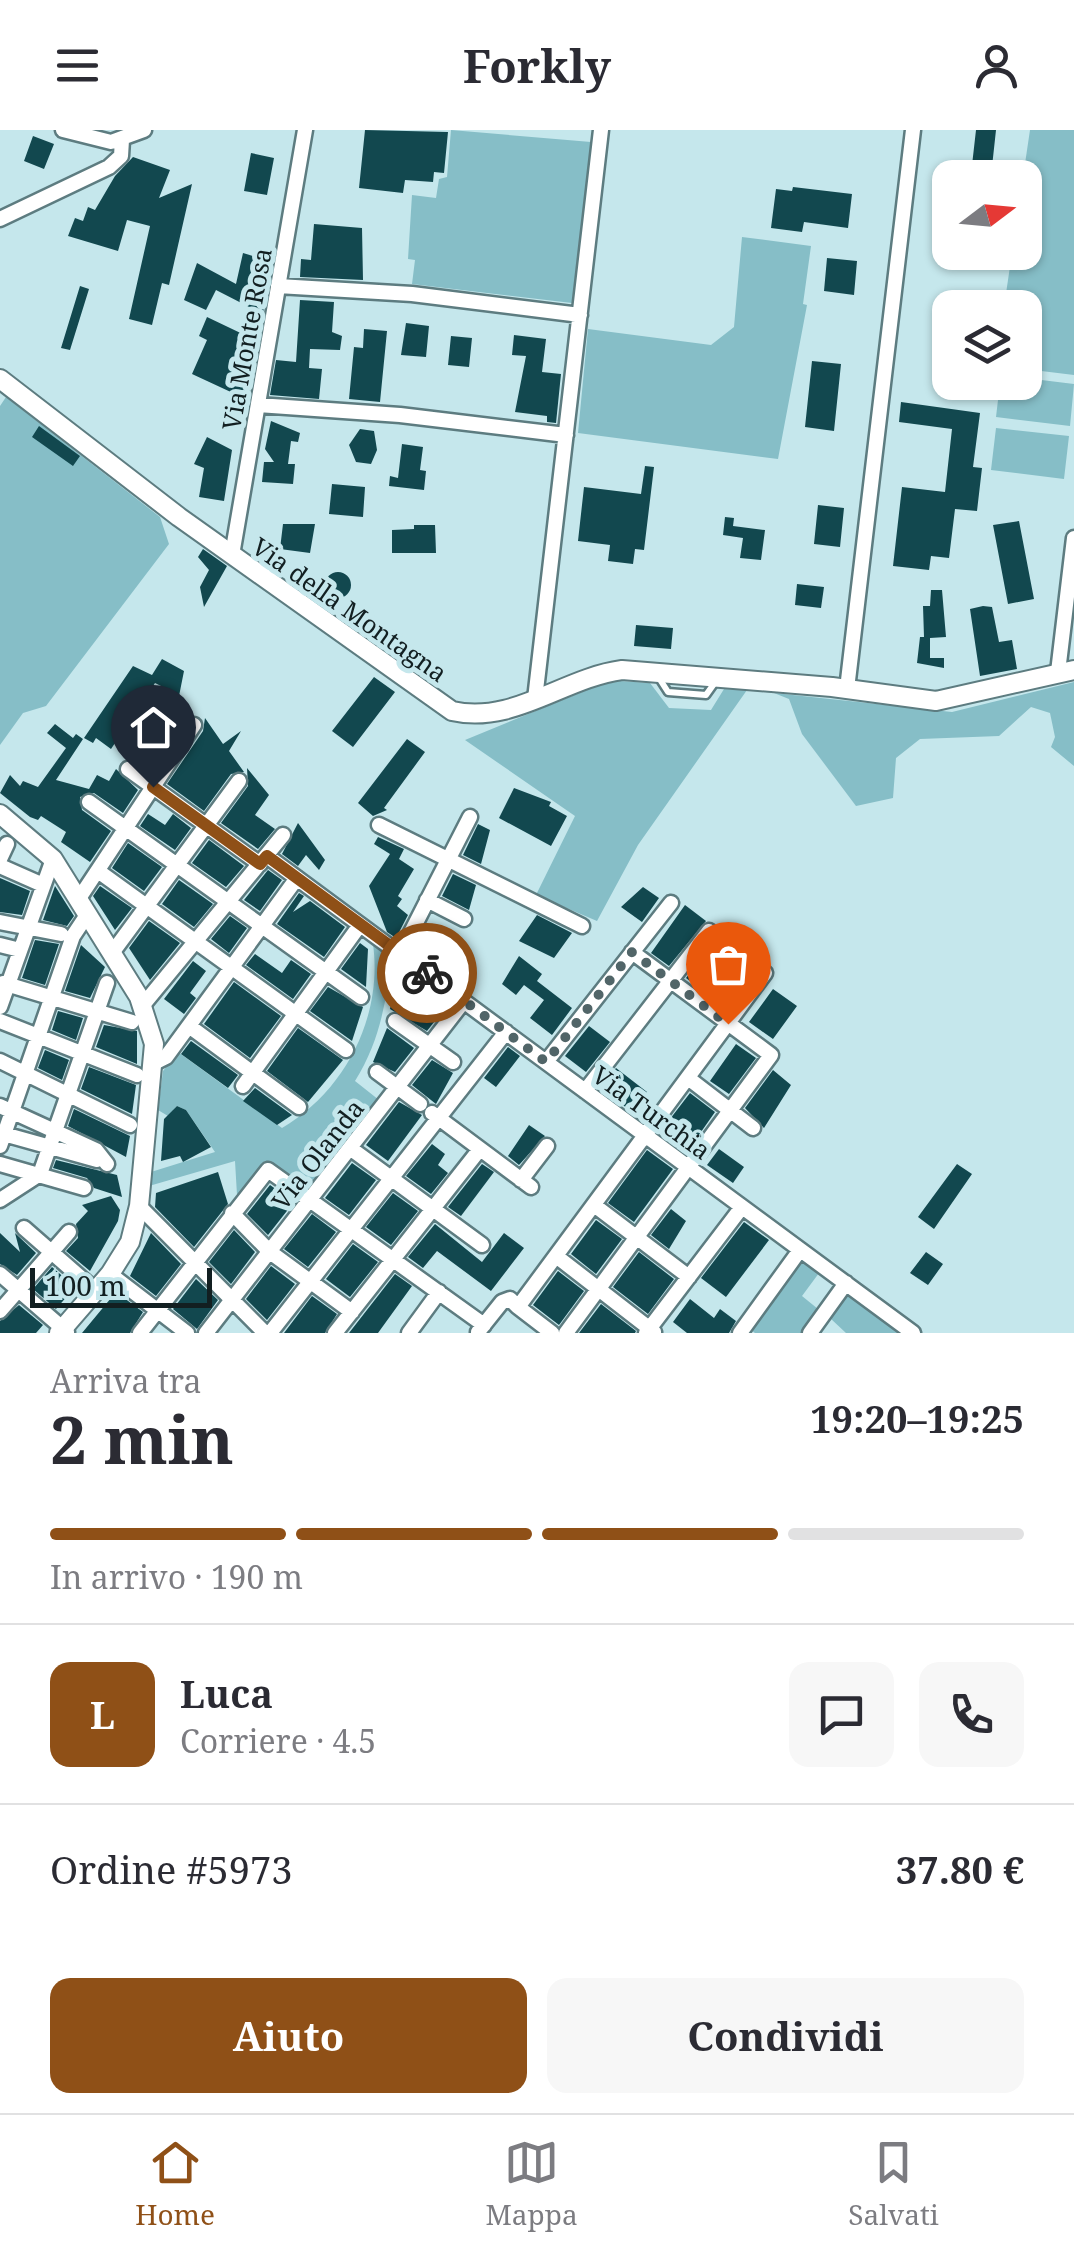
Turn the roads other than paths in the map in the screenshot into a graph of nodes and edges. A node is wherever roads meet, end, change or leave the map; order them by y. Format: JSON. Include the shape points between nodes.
{"nodes":[{"id":1,"x":63,"y":130,"type":"edge"},
{"id":2,"x":144,"y":130,"type":"edge"},
{"id":3,"x":305,"y":130,"type":"edge"},
{"id":4,"x":600,"y":130,"type":"edge"},
{"id":5,"x":913,"y":130,"type":"edge"},
{"id":6,"x":79,"y":132,"type":"edge"},
{"id":7,"x":122,"y":140,"type":"junction"},
{"id":8,"x":0,"y":219,"type":"edge"},
{"id":9,"x":278,"y":286,"type":"junction"},
{"id":10,"x":580,"y":315,"type":"junction"},
{"id":11,"x":0,"y":379,"type":"edge"},
{"id":12,"x":258,"y":405,"type":"junction"},
{"id":13,"x":566,"y":435,"type":"junction"},
{"id":14,"x":1074,"y":538,"type":"edge"},
{"id":15,"x":232,"y":555,"type":"junction"},
{"id":16,"x":1066,"y":671,"type":"edge"},
{"id":17,"x":847,"y":689,"type":"junction"},
{"id":18,"x":535,"y":699,"type":"junction"},
{"id":19,"x":194,"y":724,"type":"dead end"},
{"id":20,"x":128,"y":769,"type":"dead end"},
{"id":21,"x":238,"y":780,"type":"dead end"},
{"id":22,"x":153,"y":787,"type":"junction"},
{"id":23,"x":89,"y":802,"type":"dead end"},
{"id":24,"x":0,"y":814,"type":"edge"},
{"id":25,"x":470,"y":817,"type":"dead end"},
{"id":26,"x":206,"y":825,"type":"junction"},
{"id":27,"x":379,"y":825,"type":"dead end"},
{"id":28,"x":126,"y":828,"type":"junction"},
{"id":29,"x":283,"y":835,"type":"dead end"},
{"id":30,"x":2,"y":856,"type":"edge"},
{"id":31,"x":53,"y":859,"type":"junction"},
{"id":32,"x":264,"y":860,"type":"junction"},
{"id":33,"x":449,"y":860,"type":"junction"},
{"id":34,"x":177,"y":865,"type":"junction"},
{"id":35,"x":98,"y":872,"type":"junction"},
{"id":36,"x":298,"y":878,"type":"junction"},
{"id":37,"x":43,"y":885,"type":"junction"},
{"id":38,"x":427,"y":900,"type":"junction"},
{"id":39,"x":230,"y":903,"type":"junction"},
{"id":40,"x":671,"y":903,"type":"dead end"},
{"id":41,"x":146,"y":906,"type":"junction"},
{"id":42,"x":83,"y":908,"type":"junction"},
{"id":43,"x":464,"y":919,"type":"dead end"},
{"id":44,"x":0,"y":922,"type":"edge"},
{"id":45,"x":360,"y":925,"type":"junction"},
{"id":46,"x":262,"y":926,"type":"junction"},
{"id":47,"x":582,"y":926,"type":"dead end"},
{"id":48,"x":28,"y":927,"type":"junction"},
{"id":49,"x":709,"y":931,"type":"dead end"},
{"id":50,"x":61,"y":934,"type":"dead end"},
{"id":51,"x":198,"y":944,"type":"junction"},
{"id":52,"x":0,"y":945,"type":"edge"},
{"id":53,"x":20,"y":950,"type":"junction"},
{"id":54,"x":632,"y":952,"type":"junction"},
{"id":55,"x":112,"y":954,"type":"junction"},
{"id":56,"x":400,"y":954,"type":"junction"},
{"id":57,"x":232,"y":968,"type":"junction"},
{"id":58,"x":326,"y":972,"type":"junction"},
{"id":59,"x":766,"y":974,"type":"dead end"},
{"id":60,"x":670,"y":980,"type":"junction"},
{"id":61,"x":106,"y":983,"type":"dead end"},
{"id":62,"x":4,"y":984,"type":"edge"},
{"id":63,"x":361,"y":997,"type":"dead end"},
{"id":64,"x":52,"y":998,"type":"junction"},
{"id":65,"x":464,"y":1001,"type":"junction"},
{"id":66,"x":143,"y":1005,"type":"junction"},
{"id":67,"x":0,"y":1007,"type":"edge"},
{"id":68,"x":98,"y":1012,"type":"junction"},
{"id":69,"x":296,"y":1014,"type":"junction"},
{"id":70,"x":396,"y":1020,"type":"dead end"},
{"id":71,"x":0,"y":1021,"type":"edge"},
{"id":72,"x":132,"y":1022,"type":"dead end"},
{"id":73,"x":728,"y":1024,"type":"junction"},
{"id":74,"x":188,"y":1026,"type":"junction"},
{"id":75,"x":506,"y":1032,"type":"junction"},
{"id":76,"x":39,"y":1036,"type":"junction"},
{"id":77,"x":430,"y":1046,"type":"junction"},
{"id":78,"x":346,"y":1050,"type":"dead end"},
{"id":79,"x":84,"y":1054,"type":"junction"},
{"id":80,"x":0,"y":1061,"type":"edge"},
{"id":81,"x":453,"y":1062,"type":"dead end"},
{"id":82,"x":546,"y":1062,"type":"junction"},
{"id":83,"x":154,"y":1063,"type":"junction"},
{"id":84,"x":377,"y":1072,"type":"dead end"},
{"id":85,"x":26,"y":1074,"type":"junction"},
{"id":86,"x":137,"y":1075,"type":"dead end"},
{"id":87,"x":688,"y":1078,"type":"junction"},
{"id":88,"x":248,"y":1079,"type":"junction"},
{"id":89,"x":397,"y":1088,"type":"junction"},
{"id":90,"x":586,"y":1091,"type":"junction"},
{"id":91,"x":70,"y":1095,"type":"junction"},
{"id":92,"x":299,"y":1107,"type":"dead end"},
{"id":93,"x":6,"y":1109,"type":"edge"},
{"id":94,"x":730,"y":1111,"type":"junction"},
{"id":95,"x":430,"y":1112,"type":"junction"},
{"id":96,"x":130,"y":1125,"type":"dead end"},
{"id":97,"x":753,"y":1128,"type":"dead end"},
{"id":98,"x":646,"y":1135,"type":"junction"},
{"id":99,"x":2,"y":1138,"type":"edge"},
{"id":100,"x":54,"y":1139,"type":"junction"},
{"id":101,"x":547,"y":1146,"type":"dead end"},
{"id":102,"x":350,"y":1148,"type":"junction"},
{"id":103,"x":480,"y":1148,"type":"junction"},
{"id":104,"x":0,"y":1164,"type":"edge"},
{"id":105,"x":688,"y":1167,"type":"junction"},
{"id":106,"x":40,"y":1174,"type":"junction"},
{"id":107,"x":392,"y":1178,"type":"junction"},
{"id":108,"x":84,"y":1188,"type":"dead end"},
{"id":109,"x":310,"y":1199,"type":"junction"},
{"id":110,"x":0,"y":1200,"type":"edge"},
{"id":111,"x":594,"y":1205,"type":"junction"},
{"id":112,"x":139,"y":1206,"type":"junction"},
{"id":113,"x":742,"y":1207,"type":"junction"},
{"id":114,"x":433,"y":1208,"type":"junction"},
{"id":115,"x":232,"y":1212,"type":"junction"},
{"id":116,"x":24,"y":1228,"type":"dead end"},
{"id":117,"x":352,"y":1229,"type":"junction"},
{"id":118,"x":69,"y":1232,"type":"dead end"},
{"id":119,"x":637,"y":1238,"type":"junction"},
{"id":120,"x":482,"y":1245,"type":"dead end"},
{"id":121,"x":800,"y":1250,"type":"junction"},
{"id":122,"x":51,"y":1252,"type":"junction"},
{"id":123,"x":270,"y":1252,"type":"junction"},
{"id":124,"x":556,"y":1256,"type":"junction"},
{"id":125,"x":393,"y":1259,"type":"junction"},
{"id":126,"x":194,"y":1262,"type":"junction"},
{"id":127,"x":0,"y":1274,"type":"edge"},
{"id":128,"x":110,"y":1274,"type":"junction"},
{"id":129,"x":689,"y":1277,"type":"junction"},
{"id":130,"x":310,"y":1282,"type":"junction"},
{"id":131,"x":846,"y":1283,"type":"junction"},
{"id":132,"x":599,"y":1289,"type":"junction"},
{"id":133,"x":18,"y":1290,"type":"junction"},
{"id":134,"x":96,"y":1290,"type":"junction"},
{"id":135,"x":439,"y":1292,"type":"junction"},
{"id":136,"x":232,"y":1300,"type":"junction"},
{"id":137,"x":518,"y":1307,"type":"junction"},
{"id":138,"x":0,"y":1310,"type":"edge"},
{"id":139,"x":157,"y":1310,"type":"junction"},
{"id":140,"x":352,"y":1312,"type":"junction"},
{"id":141,"x":481,"y":1329,"type":"edge"},
{"id":142,"x":63,"y":1331,"type":"edge"},
{"id":143,"x":651,"y":1331,"type":"edge"},
{"id":144,"x":140,"y":1333,"type":"edge"},
{"id":145,"x":187,"y":1333,"type":"edge"},
{"id":146,"x":206,"y":1333,"type":"edge"},
{"id":147,"x":268,"y":1333,"type":"edge"},
{"id":148,"x":335,"y":1333,"type":"edge"},
{"id":149,"x":408,"y":1333,"type":"edge"},
{"id":150,"x":552,"y":1333,"type":"edge"},
{"id":151,"x":566,"y":1333,"type":"edge"},
{"id":152,"x":740,"y":1333,"type":"edge"},
{"id":153,"x":810,"y":1333,"type":"edge"},
{"id":154,"x":913,"y":1333,"type":"edge"}],
"edges":[{"from":1,"to":6,"type":"street"},
{"from":2,"to":7,"type":"street"},
{"from":3,"to":9,"type":"street","name":"Via Monte Rosa"},
{"from":4,"to":10,"type":"street"},
{"from":5,"to":17,"type":"street"},
{"from":6,"to":7,"type":"street","via":[[100,142]]},
{"from":7,"to":8,"type":"street","via":[[120,156],[109,167]]},
{"from":9,"to":10,"type":"street"},
{"from":9,"to":12,"type":"street","name":"Via Monte Rosa"},
{"from":10,"to":13,"type":"street"},
{"from":11,"to":15,"type":"street","name":"Via della Montagna"},
{"from":12,"to":13,"type":"street"},
{"from":12,"to":15,"type":"street","name":"Via Monte Rosa"},
{"from":13,"to":18,"type":"street"},
{"from":14,"to":16,"type":"street"},
{"from":15,"to":18,"type":"street","name":"Via della Montagna","via":[[452,711],[486,716]]},
{"from":16,"to":17,"type":"street","name":"Via della Montagna","via":[[936,702]]},
{"from":17,"to":18,"type":"street","name":"Via della Montagna","via":[[656,672],[597,675]]},
{"from":19,"to":22,"type":"street"},
{"from":20,"to":22,"type":"street","name":"Via Turchia"},
{"from":21,"to":26,"type":"street"},
{"from":22,"to":26,"type":"street","name":"Via Turchia"},
{"from":22,"to":28,"type":"street"},
{"from":23,"to":28,"type":"street"},
{"from":24,"to":31,"type":"street"},
{"from":25,"to":33,"type":"street"},
{"from":26,"to":32,"type":"street","name":"Via Turchia"},
{"from":26,"to":34,"type":"street"},
{"from":27,"to":33,"type":"street"},
{"from":28,"to":34,"type":"street"},
{"from":28,"to":35,"type":"street"},
{"from":29,"to":32,"type":"street"},
{"from":30,"to":37,"type":"street"},
{"from":31,"to":37,"type":"street"},
{"from":31,"to":42,"type":"street"},
{"from":32,"to":36,"type":"street","name":"Via Turchia"},
{"from":32,"to":39,"type":"street"},
{"from":33,"to":38,"type":"street"},
{"from":33,"to":47,"type":"street"},
{"from":34,"to":39,"type":"street"},
{"from":34,"to":41,"type":"street"},
{"from":35,"to":41,"type":"street"},
{"from":35,"to":42,"type":"street"},
{"from":36,"to":45,"type":"street","name":"Via Turchia"},
{"from":36,"to":46,"type":"street"},
{"from":37,"to":48,"type":"street"},
{"from":38,"to":43,"type":"street"},
{"from":38,"to":56,"type":"street"},
{"from":39,"to":46,"type":"street"},
{"from":39,"to":51,"type":"street"},
{"from":40,"to":54,"type":"street"},
{"from":41,"to":51,"type":"street"},
{"from":41,"to":55,"type":"street"},
{"from":42,"to":55,"type":"street"},
{"from":42,"to":64,"type":"street"},
{"from":44,"to":48,"type":"street"},
{"from":45,"to":56,"type":"street","name":"Via Turchia"},
{"from":45,"to":58,"type":"street"},
{"from":46,"to":57,"type":"street"},
{"from":46,"to":58,"type":"street"},
{"from":48,"to":50,"type":"street"},
{"from":48,"to":53,"type":"street"},
{"from":49,"to":60,"type":"street"},
{"from":51,"to":57,"type":"street"},
{"from":51,"to":66,"type":"street"},
{"from":52,"to":53,"type":"street"},
{"from":53,"to":62,"type":"street"},
{"from":54,"to":60,"type":"street"},
{"from":54,"to":82,"type":"street"},
{"from":55,"to":66,"type":"street"},
{"from":56,"to":65,"type":"street","name":"Via Turchia"},
{"from":57,"to":69,"type":"street"},
{"from":57,"to":74,"type":"street"},
{"from":58,"to":63,"type":"street"},
{"from":58,"to":69,"type":"street"},
{"from":59,"to":73,"type":"street"},
{"from":60,"to":73,"type":"street"},
{"from":60,"to":90,"type":"street"},
{"from":61,"to":68,"type":"street"},
{"from":62,"to":64,"type":"street"},
{"from":62,"to":67,"type":"street"},
{"from":64,"to":68,"type":"street"},
{"from":64,"to":76,"type":"street"},
{"from":65,"to":75,"type":"street","name":"Via Turchia"},
{"from":65,"to":77,"type":"street","name":"Via Olanda"},
{"from":66,"to":83,"type":"street"},
{"from":68,"to":72,"type":"street"},
{"from":68,"to":79,"type":"street"},
{"from":69,"to":78,"type":"street"},
{"from":69,"to":88,"type":"street"},
{"from":70,"to":77,"type":"street"},
{"from":71,"to":76,"type":"street"},
{"from":73,"to":87,"type":"street"},
{"from":73,"to":94,"type":"street","via":[[771,1055]]},
{"from":74,"to":83,"type":"street"},
{"from":74,"to":88,"type":"street"},
{"from":75,"to":82,"type":"street","name":"Via Turchia"},
{"from":75,"to":95,"type":"street"},
{"from":76,"to":79,"type":"street"},
{"from":76,"to":85,"type":"street"},
{"from":77,"to":81,"type":"street"},
{"from":77,"to":89,"type":"street","name":"Via Olanda"},
{"from":79,"to":86,"type":"street"},
{"from":79,"to":91,"type":"street"},
{"from":80,"to":85,"type":"street"},
{"from":82,"to":90,"type":"street","name":"Via Turchia"},
{"from":83,"to":112,"type":"street"},
{"from":84,"to":89,"type":"street"},
{"from":85,"to":91,"type":"street"},
{"from":85,"to":93,"type":"street"},
{"from":87,"to":94,"type":"street"},
{"from":87,"to":98,"type":"street"},
{"from":88,"to":92,"type":"street"},
{"from":89,"to":95,"type":"street"},
{"from":89,"to":102,"type":"street","name":"Via Olanda"},
{"from":90,"to":98,"type":"street","name":"Via Turchia"},
{"from":91,"to":96,"type":"street"},
{"from":91,"to":100,"type":"street"},
{"from":93,"to":99,"type":"street"},
{"from":93,"to":100,"type":"street"},
{"from":94,"to":97,"type":"street"},
{"from":94,"to":105,"type":"street"},
{"from":95,"to":103,"type":"street"},
{"from":95,"to":107,"type":"street"},
{"from":98,"to":105,"type":"street","name":"Via Turchia"},
{"from":98,"to":111,"type":"street"},
{"from":99,"to":100,"type":"street"},
{"from":100,"to":106,"type":"street"},
{"from":101,"to":103,"type":"street","via":[[526,1183]]},
{"from":102,"to":107,"type":"street"},
{"from":102,"to":109,"type":"street","name":"Via Olanda"},
{"from":103,"to":114,"type":"street"},
{"from":104,"to":106,"type":"street"},
{"from":105,"to":113,"type":"street","name":"Via Turchia"},
{"from":105,"to":119,"type":"street"},
{"from":106,"to":108,"type":"street"},
{"from":106,"to":110,"type":"street"},
{"from":107,"to":114,"type":"street"},
{"from":107,"to":117,"type":"street"},
{"from":109,"to":115,"type":"street","via":[[268,1170]]},
{"from":109,"to":117,"type":"street"},
{"from":109,"to":123,"type":"street","name":"Via Olanda"},
{"from":111,"to":119,"type":"street"},
{"from":111,"to":124,"type":"street"},
{"from":112,"to":126,"type":"street"},
{"from":112,"to":128,"type":"street","via":[[130,1242]]},
{"from":113,"to":121,"type":"street","name":"Via Turchia"},
{"from":113,"to":129,"type":"street"},
{"from":114,"to":120,"type":"street"},
{"from":114,"to":125,"type":"street"},
{"from":115,"to":123,"type":"street"},
{"from":115,"to":126,"type":"street"},
{"from":116,"to":122,"type":"street"},
{"from":117,"to":125,"type":"street"},
{"from":117,"to":130,"type":"street"},
{"from":118,"to":122,"type":"street"},
{"from":119,"to":129,"type":"street"},
{"from":119,"to":132,"type":"street"},
{"from":121,"to":131,"type":"street","name":"Via Turchia"},
{"from":121,"to":152,"type":"street"},
{"from":122,"to":133,"type":"street"},
{"from":122,"to":134,"type":"street"},
{"from":123,"to":130,"type":"street"},
{"from":123,"to":136,"type":"street","name":"Via Olanda"},
{"from":124,"to":132,"type":"street"},
{"from":124,"to":137,"type":"street"},
{"from":125,"to":135,"type":"street"},
{"from":125,"to":140,"type":"street"},
{"from":126,"to":136,"type":"street"},
{"from":126,"to":139,"type":"street"},
{"from":127,"to":133,"type":"street"},
{"from":128,"to":134,"type":"street"},
{"from":128,"to":139,"type":"street"},
{"from":129,"to":143,"type":"street"},
{"from":130,"to":140,"type":"street"},
{"from":130,"to":147,"type":"street"},
{"from":131,"to":153,"type":"street"},
{"from":131,"to":154,"type":"street","name":"Via Turchia"},
{"from":132,"to":143,"type":"street"},
{"from":132,"to":151,"type":"street"},
{"from":133,"to":138,"type":"street"},
{"from":133,"to":142,"type":"street"},
{"from":134,"to":142,"type":"street"},
{"from":135,"to":141,"type":"street"},
{"from":135,"to":149,"type":"street"},
{"from":136,"to":146,"type":"street","name":"Via Olanda"},
{"from":136,"to":147,"type":"street"},
{"from":137,"to":141,"type":"street","via":[[510,1299],[502,1302]]},
{"from":137,"to":150,"type":"street"},
{"from":139,"to":144,"type":"street"},
{"from":139,"to":145,"type":"street"},
{"from":140,"to":148,"type":"street"}]}
